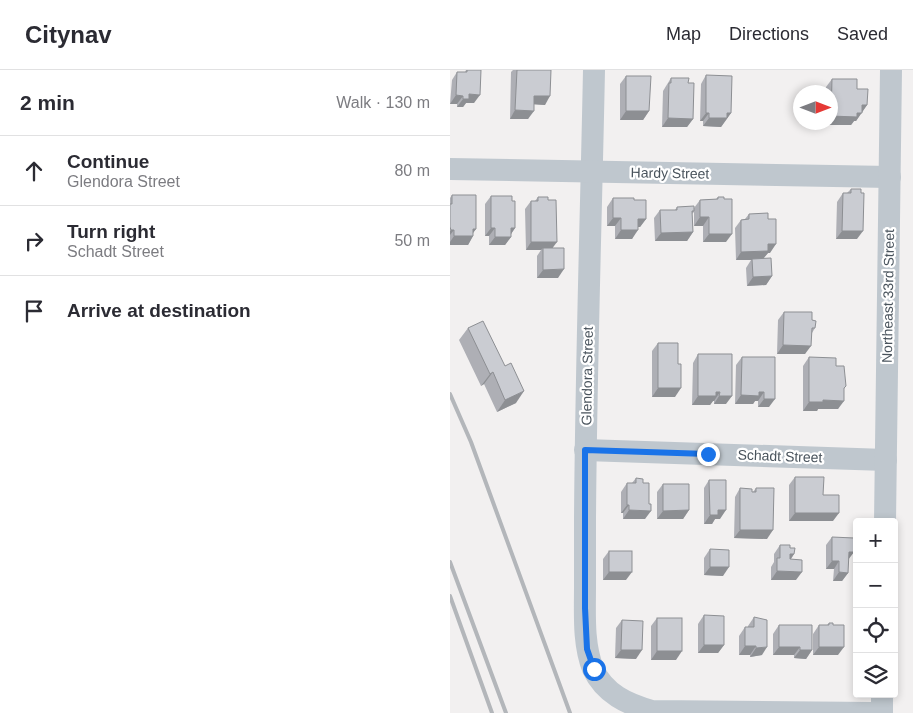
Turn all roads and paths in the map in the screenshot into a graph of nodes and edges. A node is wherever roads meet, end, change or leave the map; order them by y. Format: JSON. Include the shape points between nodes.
{"nodes":[{"id":1,"x":594,"y":70,"type":"edge"},
{"id":2,"x":892,"y":70,"type":"edge"},
{"id":3,"x":450,"y":169,"type":"edge"},
{"id":4,"x":592,"y":172,"type":"junction"},
{"id":5,"x":890,"y":177,"type":"junction"},
{"id":6,"x":585,"y":450,"type":"junction"},
{"id":7,"x":886,"y":460,"type":"junction"},
{"id":8,"x":885,"y":518,"type":"edge"},
{"id":9,"x":882,"y":698,"type":"edge"},
{"id":10,"x":872,"y":713,"type":"edge"},
{"id":11,"x":882,"y":713,"type":"edge"}],
"edges":[{"from":1,"to":4,"type":"street","name":"Glendora Street"},
{"from":2,"to":5,"type":"street","name":"Northeast 33rd Street"},
{"from":3,"to":4,"type":"street","name":"Hardy Street"},
{"from":4,"to":5,"type":"street","name":"Hardy Street"},
{"from":4,"to":6,"type":"street","name":"Glendora Street"},
{"from":5,"to":7,"type":"street","name":"Northeast 33rd Street"},
{"from":6,"to":7,"type":"street","name":"Schadt Street"},
{"from":6,"to":10,"type":"street","name":"Glendora Street","via":[[587,649],[604,687],[632,706],[652,711]]},
{"from":7,"to":8,"type":"street","name":"Northeast 33rd Street"},
{"from":9,"to":11,"type":"street"}]}
